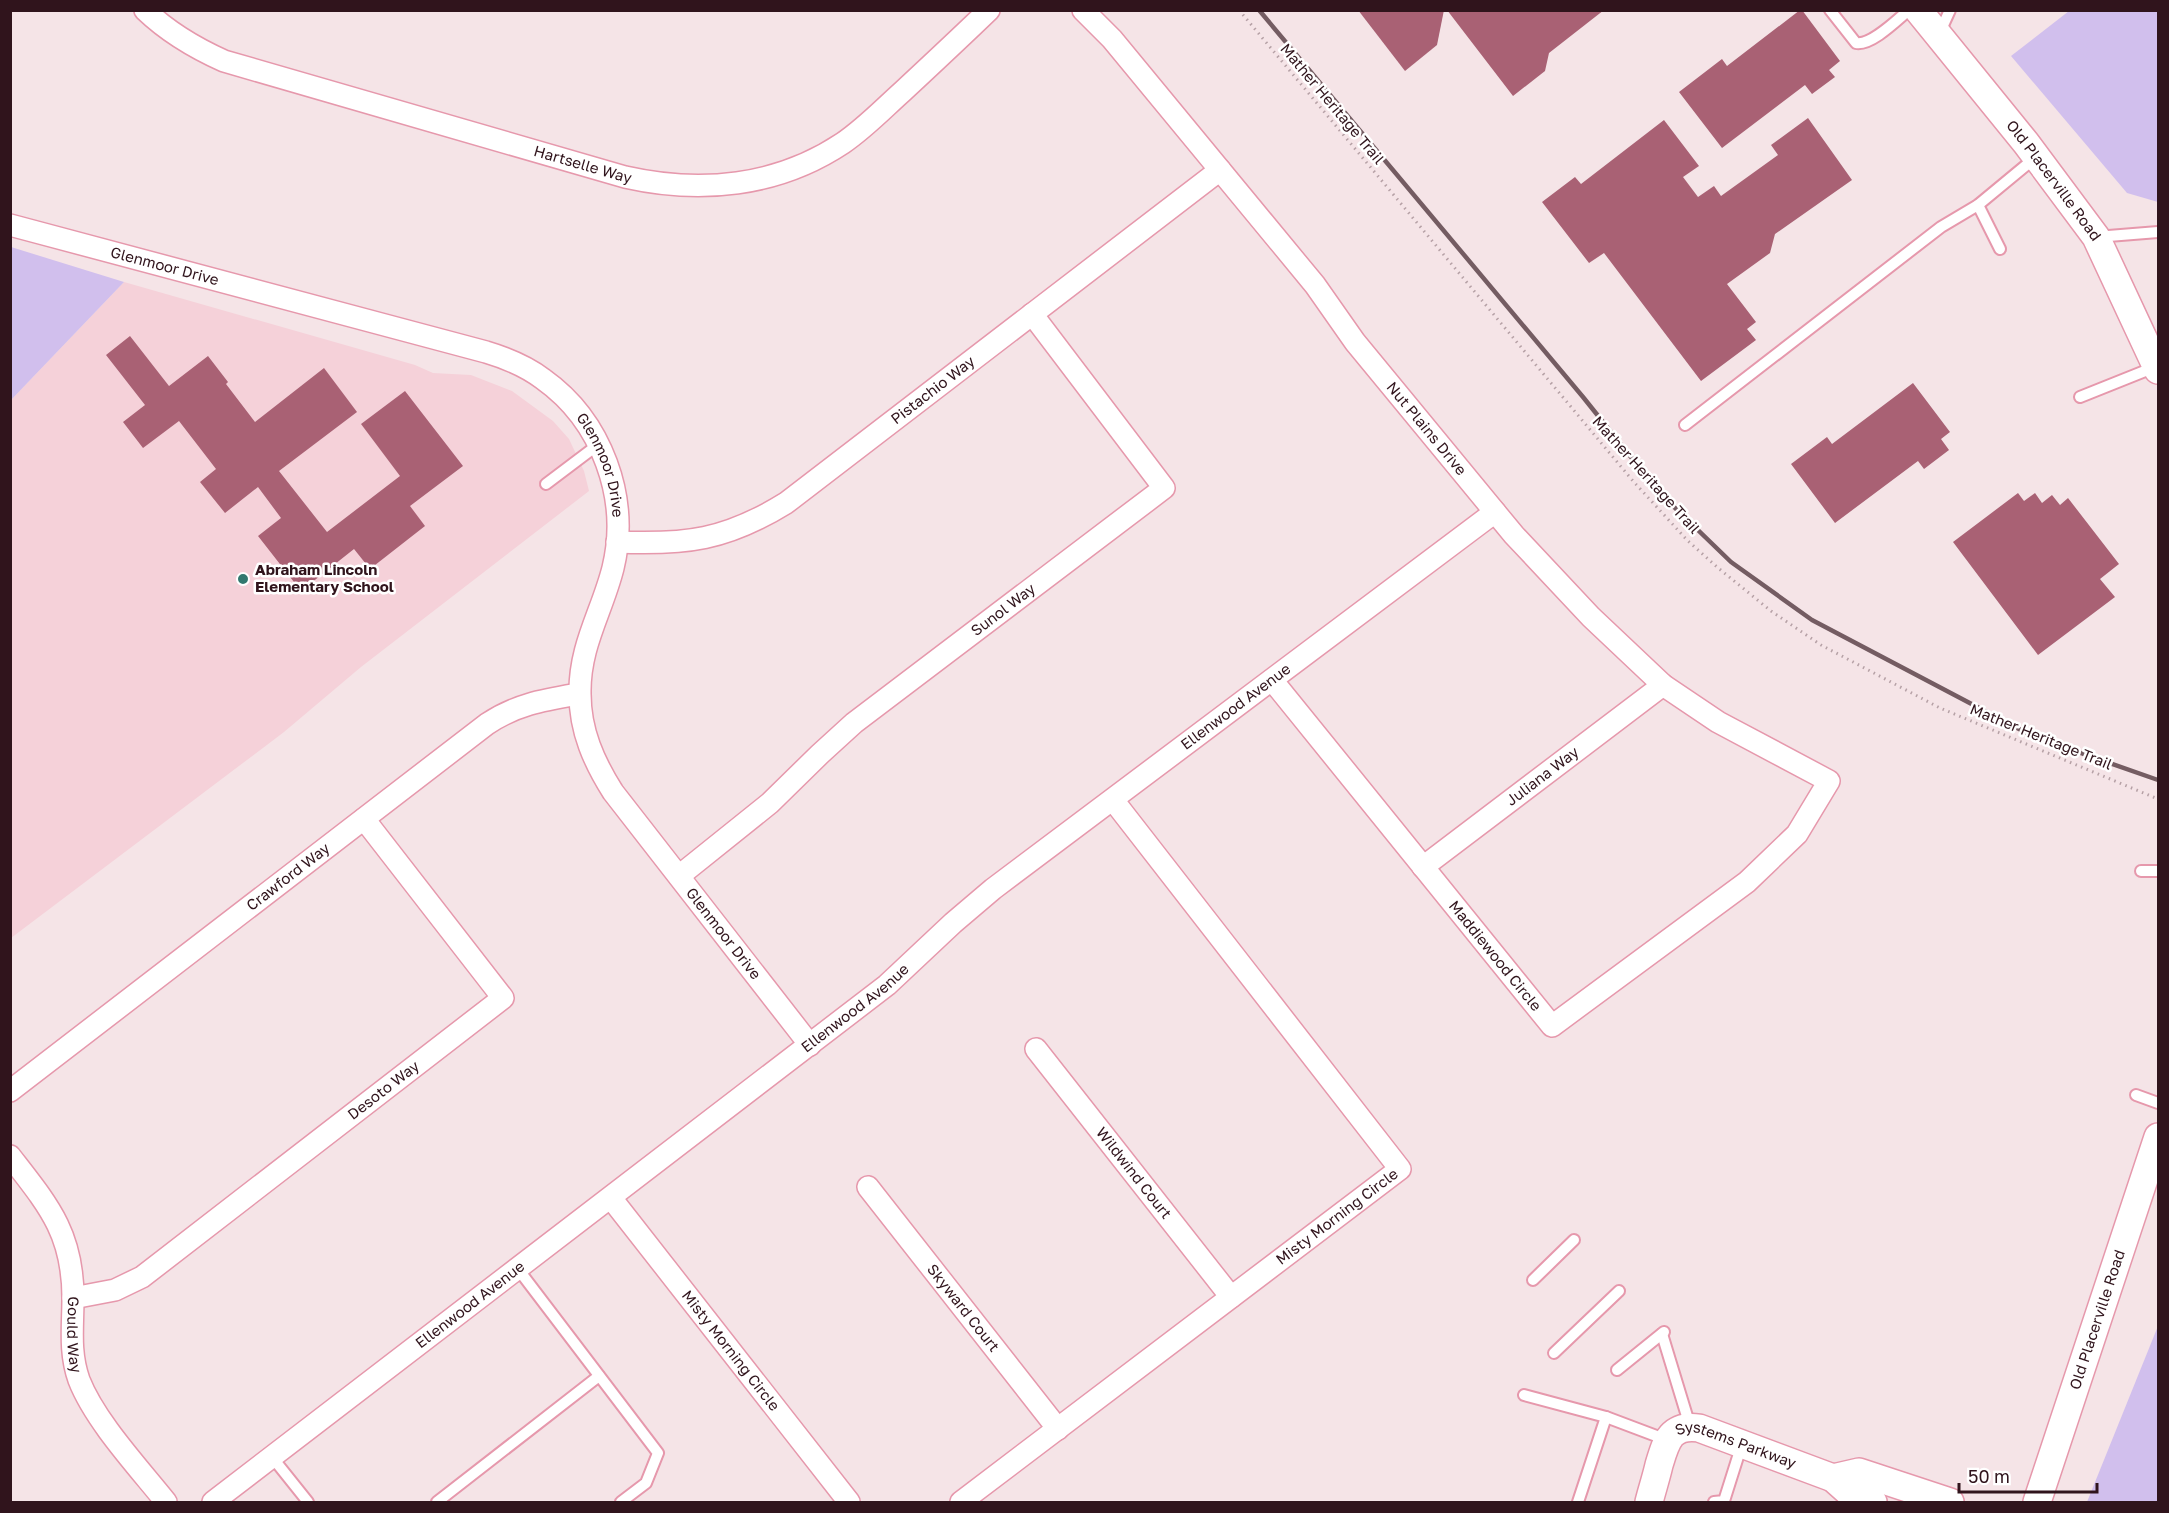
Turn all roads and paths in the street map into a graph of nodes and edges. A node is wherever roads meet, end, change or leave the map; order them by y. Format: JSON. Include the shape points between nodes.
{"nodes":[{"id":1,"x":145,"y":10,"type":"edge"},
{"id":2,"x":989,"y":10,"type":"edge"},
{"id":3,"x":1083,"y":10,"type":"edge"},
{"id":4,"x":1239,"y":10,"type":"edge"},
{"id":5,"x":1830,"y":10,"type":"edge"},
{"id":6,"x":1909,"y":10,"type":"edge"},
{"id":7,"x":1918,"y":10,"type":"edge"},
{"id":8,"x":1950,"y":10,"type":"edge"},
{"id":9,"x":1937,"y":36,"type":"junction"},
{"id":10,"x":2036,"y":157,"type":"junction"},
{"id":11,"x":1220,"y":170,"type":"junction"},
{"id":12,"x":1978,"y":205,"type":"junction"},
{"id":13,"x":10,"y":225,"type":"edge"},
{"id":14,"x":2158,"y":232,"type":"edge"},
{"id":15,"x":2096,"y":237,"type":"junction"},
{"id":16,"x":2000,"y":249,"type":"dead end"},
{"id":17,"x":1032,"y":314,"type":"junction"},
{"id":18,"x":2158,"y":368,"type":"edge"},
{"id":19,"x":2080,"y":397,"type":"dead end"},
{"id":20,"x":1685,"y":425,"type":"dead end"},
{"id":21,"x":599,"y":444,"type":"junction"},
{"id":22,"x":546,"y":484,"type":"dead end"},
{"id":23,"x":1495,"y":512,"type":"junction"},
{"id":24,"x":617,"y":542,"type":"junction"},
{"id":25,"x":1272,"y":680,"type":"junction"},
{"id":26,"x":1663,"y":685,"type":"junction"},
{"id":27,"x":579,"y":694,"type":"junction"},
{"id":28,"x":1829,"y":781,"type":"joint"},
{"id":29,"x":2158,"y":799,"type":"edge"},
{"id":30,"x":1113,"y":800,"type":"junction"},
{"id":31,"x":364,"y":819,"type":"junction"},
{"id":32,"x":1424,"y":867,"type":"junction"},
{"id":33,"x":2141,"y":871,"type":"dead end"},
{"id":34,"x":2158,"y":871,"type":"edge"},
{"id":35,"x":679,"y":876,"type":"junction"},
{"id":36,"x":810,"y":1046,"type":"junction"},
{"id":37,"x":1036,"y":1048,"type":"dead end"},
{"id":38,"x":10,"y":1090,"type":"edge"},
{"id":39,"x":2136,"y":1095,"type":"dead end"},
{"id":40,"x":2158,"y":1103,"type":"edge"},
{"id":41,"x":2158,"y":1137,"type":"edge"},
{"id":42,"x":10,"y":1156,"type":"edge"},
{"id":43,"x":868,"y":1187,"type":"dead end"},
{"id":44,"x":611,"y":1198,"type":"junction"},
{"id":45,"x":1574,"y":1240,"type":"dead end"},
{"id":46,"x":518,"y":1269,"type":"junction"},
{"id":47,"x":1533,"y":1280,"type":"dead end"},
{"id":48,"x":1619,"y":1291,"type":"dead end"},
{"id":49,"x":1231,"y":1297,"type":"junction"},
{"id":50,"x":73,"y":1298,"type":"junction"},
{"id":51,"x":1554,"y":1353,"type":"dead end"},
{"id":52,"x":1617,"y":1370,"type":"dead end"},
{"id":53,"x":599,"y":1376,"type":"junction"},
{"id":54,"x":1524,"y":1395,"type":"dead end"},
{"id":55,"x":1606,"y":1417,"type":"junction"},
{"id":56,"x":1690,"y":1426,"type":"junction"},
{"id":57,"x":1058,"y":1429,"type":"junction"},
{"id":58,"x":1666,"y":1440,"type":"junction"},
{"id":59,"x":1742,"y":1444,"type":"junction"},
{"id":60,"x":272,"y":1457,"type":"junction"},
{"id":61,"x":1833,"y":1478,"type":"junction"},
{"id":62,"x":1722,"y":1502,"type":"edge"},
{"id":63,"x":166,"y":1503,"type":"edge"},
{"id":64,"x":213,"y":1503,"type":"edge"},
{"id":65,"x":308,"y":1503,"type":"edge"},
{"id":66,"x":438,"y":1503,"type":"edge"},
{"id":67,"x":621,"y":1503,"type":"edge"},
{"id":68,"x":849,"y":1503,"type":"edge"},
{"id":69,"x":961,"y":1503,"type":"edge"},
{"id":70,"x":1578,"y":1503,"type":"edge"},
{"id":71,"x":1648,"y":1503,"type":"edge"},
{"id":72,"x":1873,"y":1503,"type":"edge"},
{"id":73,"x":1950,"y":1503,"type":"edge"},
{"id":74,"x":2037,"y":1503,"type":"edge"}],
"edges":[{"from":1,"to":2,"type":"street","name":"Hartselle Way","via":[[188,44],[224,61],[625,177],[693,187],[761,179],[825,154],[862,129]]},
{"from":3,"to":11,"type":"street","name":"Nut Plains Drive","via":[[1112,39]]},
{"from":4,"to":29,"type":"path","name":"Mather Heritage Trail","via":[[1633,482],[1687,540],[1740,587],[1812,639],[1940,708]]},
{"from":5,"to":6,"type":"lane","via":[[1856,43],[1862,44]]},
{"from":7,"to":9,"type":"street","name":"Old Placerville Road"},
{"from":8,"to":9,"type":"lane"},
{"from":9,"to":10,"type":"street","name":"Old Placerville Road"},
{"from":10,"to":12,"type":"lane"},
{"from":10,"to":15,"type":"street","name":"Old Placerville Road"},
{"from":11,"to":17,"type":"street","name":"Pistachio Way"},
{"from":11,"to":23,"type":"street","name":"Nut Plains Drive"},
{"from":12,"to":16,"type":"lane"},
{"from":12,"to":20,"type":"lane","via":[[1941,227]]},
{"from":13,"to":21,"type":"street","name":"Glenmoor Drive","via":[[505,358],[560,392]]},
{"from":14,"to":15,"type":"lane"},
{"from":15,"to":18,"type":"street","name":"Old Placerville Road"},
{"from":17,"to":24,"type":"street","name":"Pistachio Way","via":[[786,503],[761,518],[699,540]]},
{"from":17,"to":35,"type":"street","name":"Sunol Way","via":[[1164,488],[854,723],[770,803]]},
{"from":18,"to":19,"type":"lane"},
{"from":21,"to":22,"type":"lane"},
{"from":21,"to":24,"type":"street","name":"Glenmoor Drive","via":[[614,484]]},
{"from":23,"to":25,"type":"street","name":"Ellenwood Avenue"},
{"from":23,"to":26,"type":"street","name":"Nut Plains Drive","via":[[1591,617]]},
{"from":24,"to":27,"type":"street","name":"Glenmoor Drive","via":[[609,585],[586,642]]},
{"from":25,"to":30,"type":"street","name":"Ellenwood Avenue"},
{"from":25,"to":32,"type":"street","name":"Maddiewood Circle"},
{"from":26,"to":28,"type":"street","name":"Nut Plains Drive","via":[[1718,722]]},
{"from":26,"to":32,"type":"street","name":"Juliana Way"},
{"from":27,"to":31,"type":"street","name":"Crawford Way","via":[[540,701],[503,714]]},
{"from":27,"to":35,"type":"street","name":"Glenmoor Drive","via":[[592,756],[613,792]]},
{"from":28,"to":32,"type":"street","name":"Maddiewood Circle","via":[[1797,834],[1747,882],[1552,1026]]},
{"from":30,"to":36,"type":"street","name":"Ellenwood Avenue","via":[[993,889],[887,985]]},
{"from":30,"to":49,"type":"street","name":"Misty Morning Circle","via":[[1400,1169]]},
{"from":31,"to":38,"type":"street","name":"Crawford Way"},
{"from":31,"to":50,"type":"street","name":"Desoto Way","via":[[503,998],[142,1277],[115,1290]]},
{"from":33,"to":34,"type":"lane"},
{"from":35,"to":36,"type":"street","name":"Glenmoor Drive"},
{"from":36,"to":44,"type":"street","name":"Ellenwood Avenue"},
{"from":37,"to":49,"type":"street","name":"Wildwind Court"},
{"from":39,"to":40,"type":"lane"},
{"from":41,"to":74,"type":"street","name":"Old Placerville Road"},
{"from":42,"to":50,"type":"street","name":"Gould Way","via":[[51,1209],[60,1227],[71,1265]]},
{"from":43,"to":57,"type":"street","name":"Skyward Court"},
{"from":44,"to":46,"type":"street","name":"Ellenwood Avenue"},
{"from":44,"to":68,"type":"street","name":"Misty Morning Circle"},
{"from":45,"to":47,"type":"lane"},
{"from":46,"to":53,"type":"lane"},
{"from":46,"to":60,"type":"street","name":"Ellenwood Avenue"},
{"from":48,"to":51,"type":"lane"},
{"from":49,"to":57,"type":"street","name":"Misty Morning Circle"},
{"from":50,"to":63,"type":"street","name":"Gould Way","via":[[71,1339],[78,1378],[86,1396]]},
{"from":52,"to":56,"type":"lane","via":[[1663,1333]]},
{"from":53,"to":66,"type":"lane"},
{"from":53,"to":67,"type":"lane","via":[[658,1453],[646,1483]]},
{"from":54,"to":55,"type":"lane"},
{"from":55,"to":58,"type":"lane"},
{"from":55,"to":70,"type":"lane"},
{"from":56,"to":58,"type":"street","name":"Systems Parkway"},
{"from":56,"to":59,"type":"street","name":"Systems Parkway"},
{"from":57,"to":69,"type":"street","name":"Misty Morning Circle"},
{"from":58,"to":71,"type":"street","name":"Systems Parkway"},
{"from":59,"to":61,"type":"street","name":"Systems Parkway"},
{"from":59,"to":62,"type":"lane"},
{"from":60,"to":64,"type":"street","name":"Ellenwood Avenue"},
{"from":60,"to":65,"type":"lane"},
{"from":61,"to":72,"type":"street","name":"Systems Parkway","via":[[1852,1495]]},
{"from":61,"to":73,"type":"street","name":"Systems Parkway","via":[[1858,1472]]}]}
